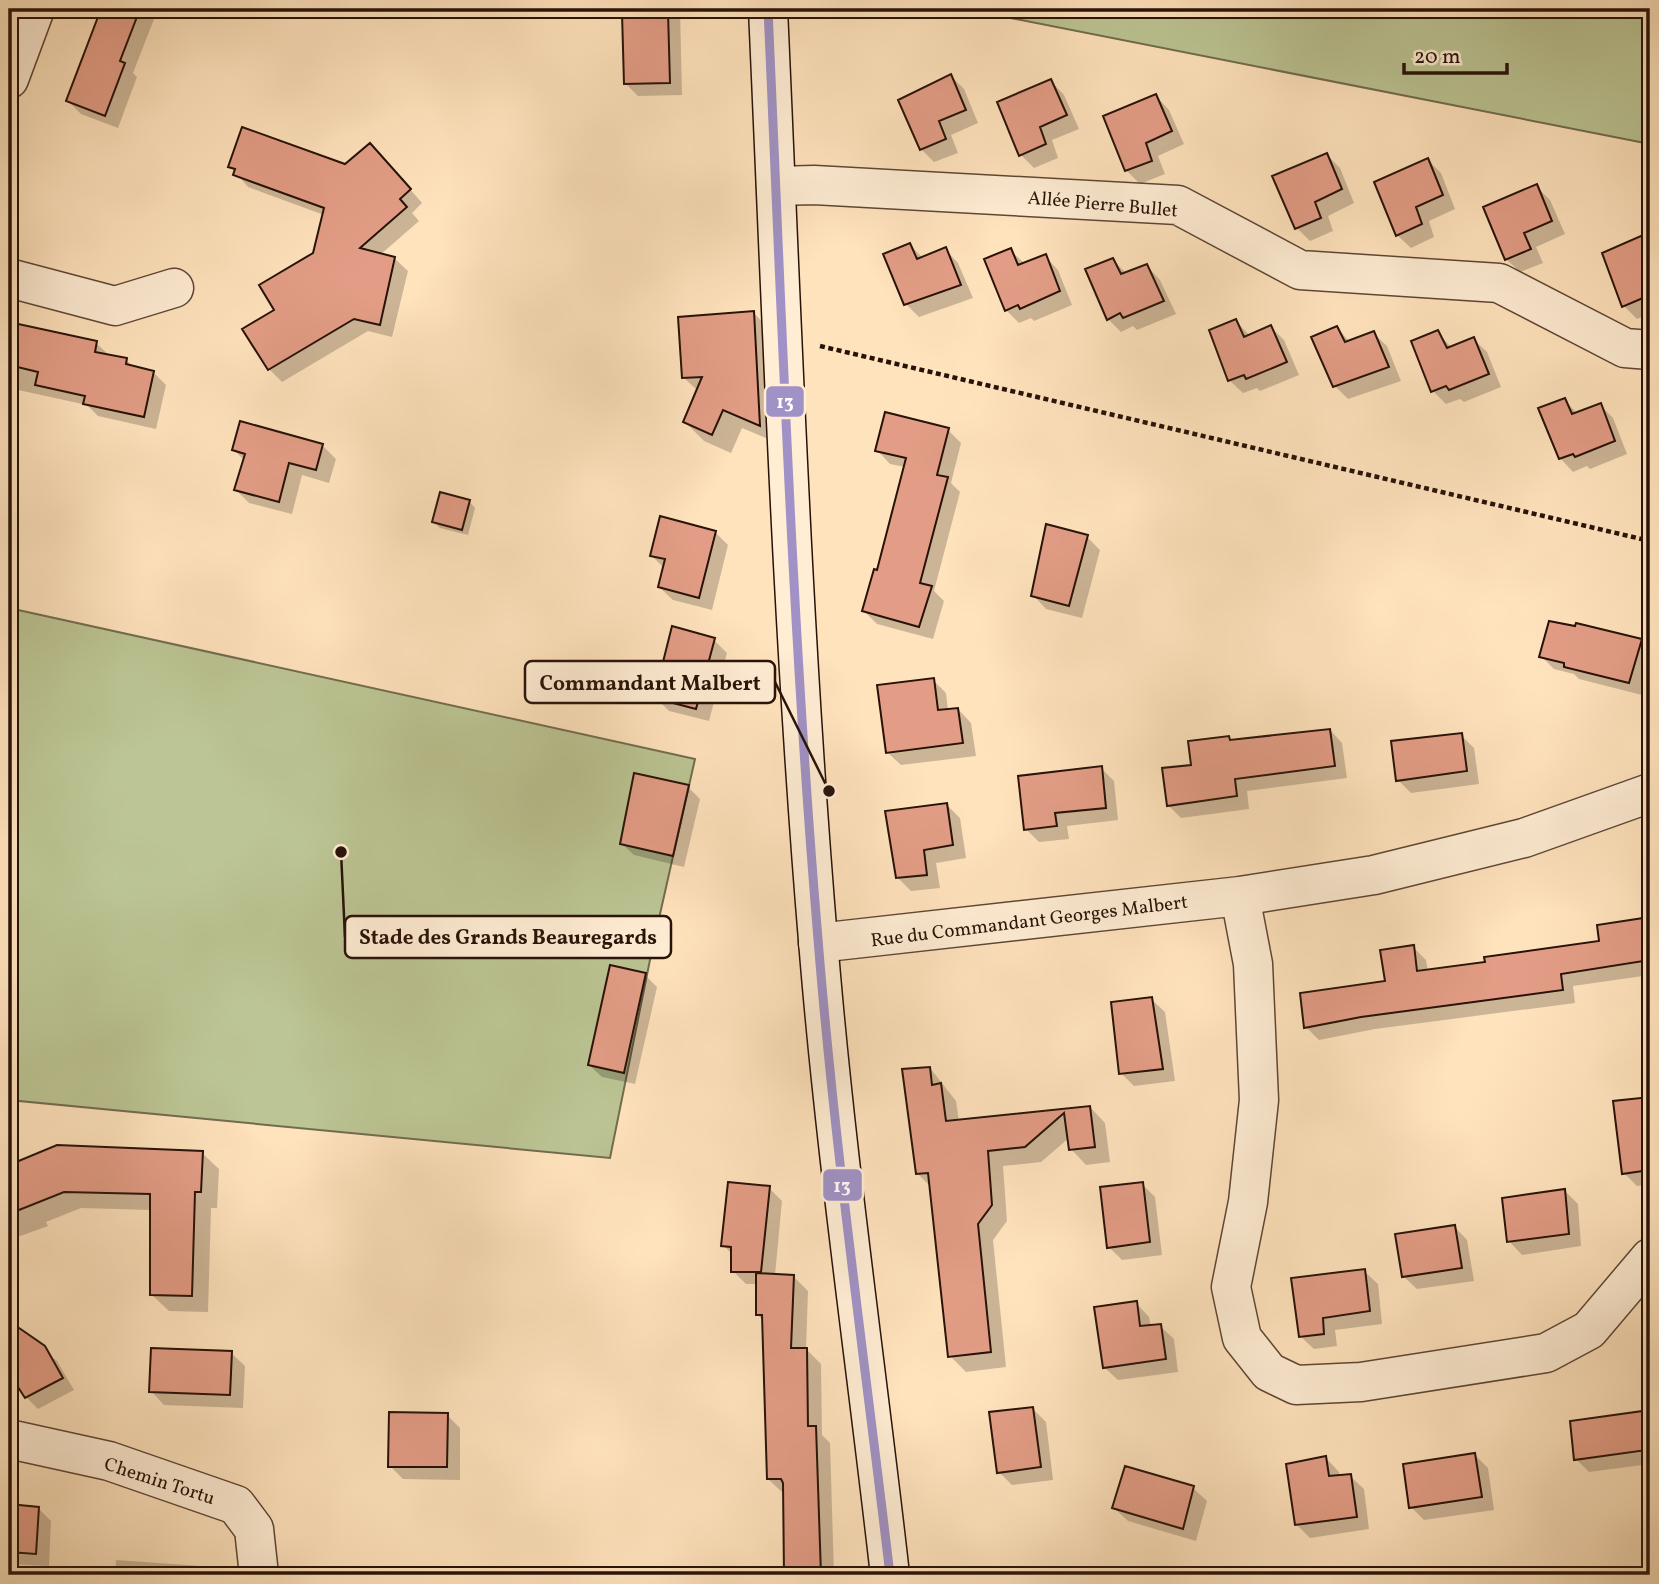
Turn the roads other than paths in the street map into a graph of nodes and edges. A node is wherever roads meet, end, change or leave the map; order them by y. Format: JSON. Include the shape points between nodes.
{"nodes":[{"id":1,"x":35,"y":9,"type":"edge"},
{"id":2,"x":768,"y":9,"type":"edge"},
{"id":3,"x":9,"y":79,"type":"edge"},
{"id":4,"x":776,"y":186,"type":"junction"},
{"id":5,"x":9,"y":278,"type":"edge"},
{"id":6,"x":174,"y":288,"type":"dead end"},
{"id":7,"x":1650,"y":349,"type":"edge"},
{"id":8,"x":1650,"y":793,"type":"edge"},
{"id":9,"x":1240,"y":896,"type":"junction"},
{"id":10,"x":818,"y":943,"type":"junction"},
{"id":11,"x":1650,"y":1258,"type":"edge"},
{"id":12,"x":9,"y":1439,"type":"edge"},
{"id":13,"x":259,"y":1575,"type":"edge"},
{"id":14,"x":890,"y":1575,"type":"edge"}],
"edges":[{"from":1,"to":3,"type":"street"},
{"from":2,"to":4,"type":"street"},
{"from":4,"to":7,"type":"street","name":"Allée Pierre Bullet","via":[[1178,205],[1300,270],[1499,282],[1625,348]]},
{"from":4,"to":10,"type":"street","via":[[801,710]]},
{"from":5,"to":6,"type":"street","via":[[115,306]]},
{"from":8,"to":9,"type":"street","name":"Rue du Commandant Georges Malbert","via":[[1524,838],[1374,875]]},
{"from":9,"to":10,"type":"street","name":"Rue du Commandant Georges Malbert"},
{"from":9,"to":11,"type":"street","via":[[1253,964],[1259,1100],[1248,1202],[1231,1287],[1242,1338],[1269,1372],[1296,1385],[1361,1382],[1546,1353],[1589,1330]]},
{"from":10,"to":14,"type":"street","via":[[834,1116]]},
{"from":12,"to":13,"type":"street","name":"Chemin Tortu","via":[[109,1461],[236,1505],[254,1530]]}]}
